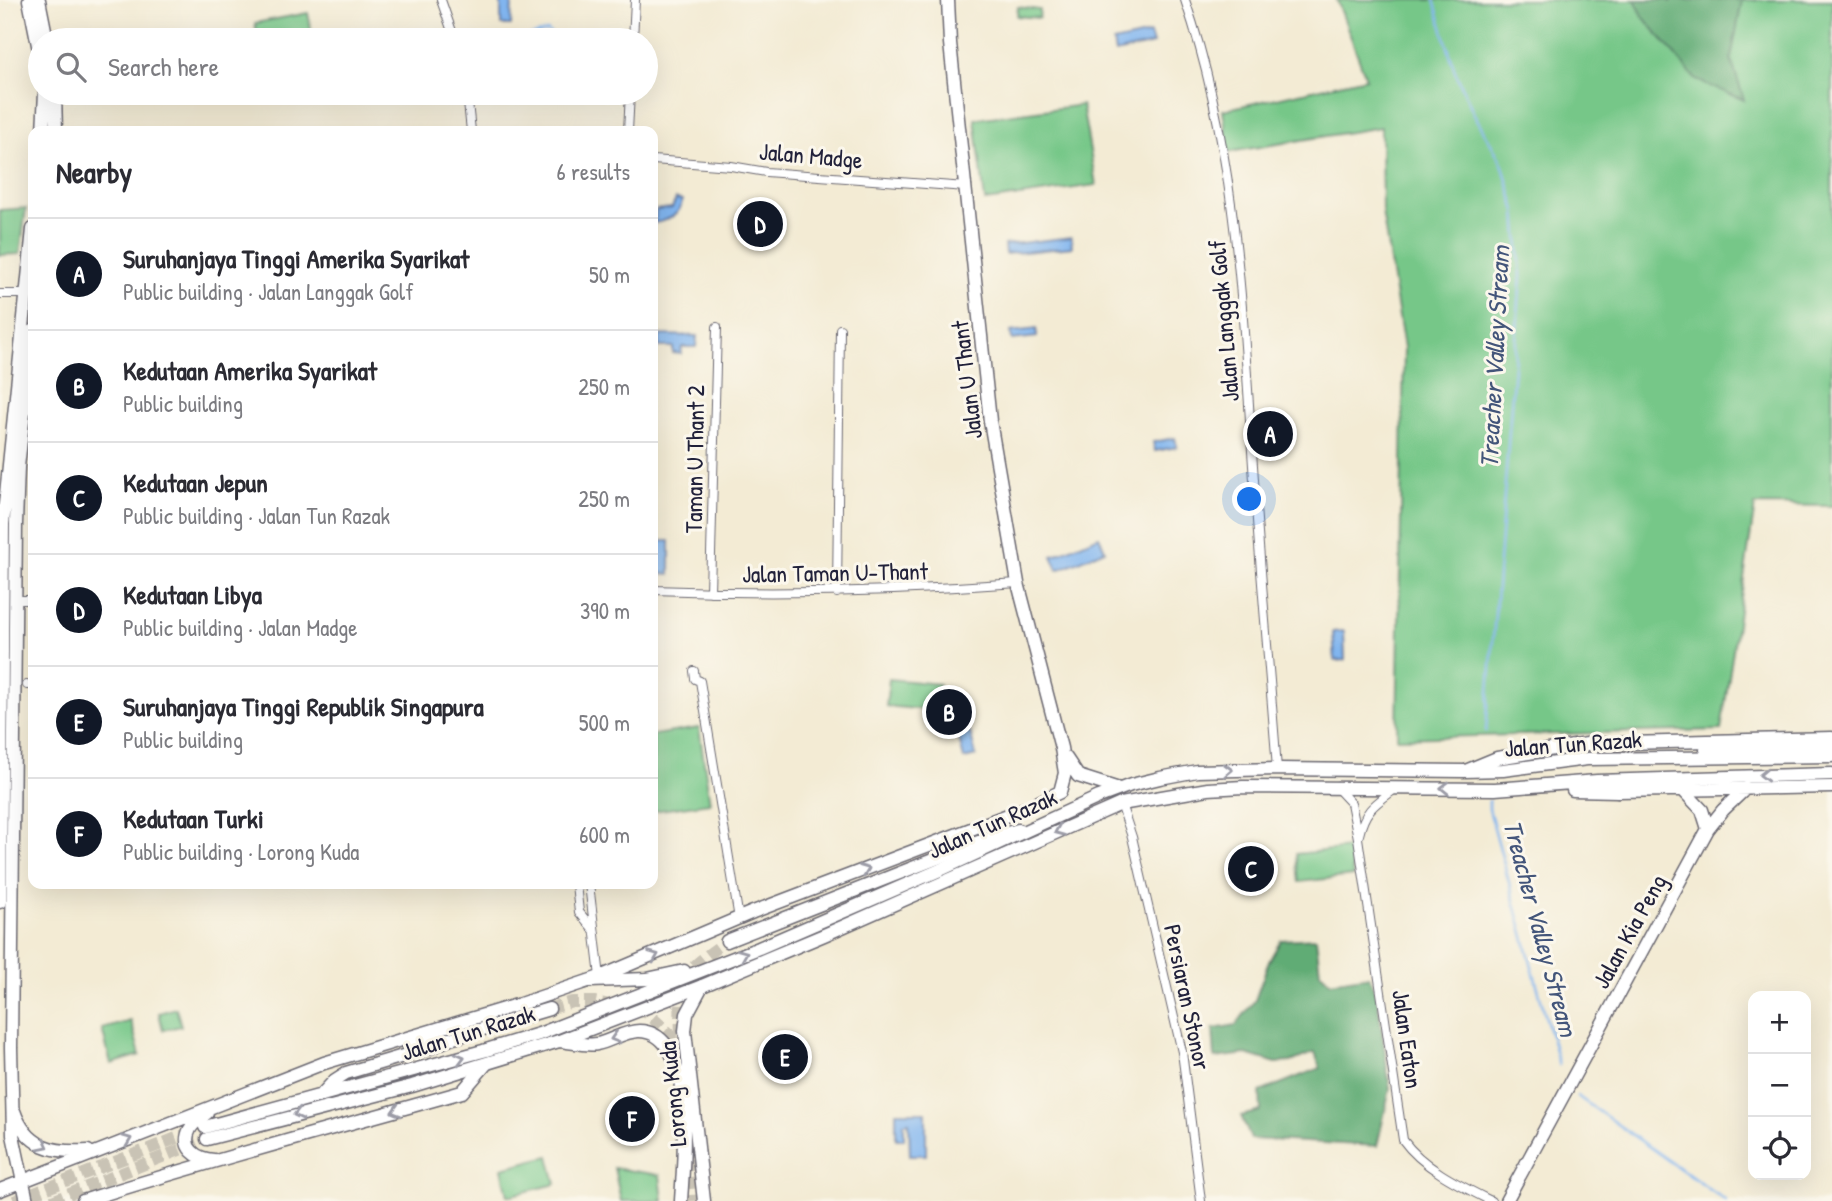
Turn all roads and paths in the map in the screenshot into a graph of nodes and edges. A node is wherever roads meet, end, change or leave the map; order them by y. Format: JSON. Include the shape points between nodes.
{"nodes":[{"id":1,"x":29,"y":0,"type":"edge"},
{"id":2,"x":39,"y":0,"type":"edge"},
{"id":3,"x":441,"y":0,"type":"edge"},
{"id":4,"x":635,"y":0,"type":"edge"},
{"id":5,"x":948,"y":0,"type":"edge"},
{"id":6,"x":1185,"y":0,"type":"edge"},
{"id":7,"x":35,"y":28,"type":"edge"},
{"id":8,"x":45,"y":28,"type":"edge"},
{"id":9,"x":451,"y":28,"type":"edge"},
{"id":10,"x":634,"y":28,"type":"edge"},
{"id":11,"x":44,"y":105,"type":"edge"},
{"id":12,"x":55,"y":105,"type":"edge"},
{"id":13,"x":468,"y":105,"type":"edge"},
{"id":14,"x":629,"y":105,"type":"edge"},
{"id":15,"x":43,"y":126,"type":"edge"},
{"id":16,"x":55,"y":126,"type":"edge"},
{"id":17,"x":470,"y":126,"type":"edge"},
{"id":18,"x":628,"y":126,"type":"edge"},
{"id":19,"x":658,"y":160,"type":"edge"},
{"id":20,"x":966,"y":187,"type":"junction"},
{"id":21,"x":28,"y":290,"type":"edge"},
{"id":22,"x":0,"y":294,"type":"edge"},
{"id":23,"x":28,"y":307,"type":"edge"},
{"id":24,"x":717,"y":327,"type":"dead end"},
{"id":25,"x":840,"y":328,"type":"dead end"},
{"id":26,"x":28,"y":376,"type":"edge"},
{"id":27,"x":1018,"y":583,"type":"junction"},
{"id":28,"x":658,"y":590,"type":"edge"},
{"id":29,"x":710,"y":592,"type":"junction"},
{"id":30,"x":836,"y":593,"type":"junction"},
{"id":31,"x":15,"y":600,"type":"junction"},
{"id":32,"x":28,"y":600,"type":"edge"},
{"id":33,"x":694,"y":671,"type":"dead end"},
{"id":34,"x":1832,"y":738,"type":"edge"},
{"id":35,"x":1061,"y":748,"type":"junction"},
{"id":36,"x":1832,"y":748,"type":"edge"},
{"id":37,"x":1832,"y":756,"type":"edge"},
{"id":38,"x":1587,"y":759,"type":"junction"},
{"id":39,"x":1277,"y":769,"type":"junction"},
{"id":40,"x":1464,"y":771,"type":"junction"},
{"id":41,"x":1832,"y":774,"type":"edge"},
{"id":42,"x":1335,"y":787,"type":"junction"},
{"id":43,"x":1396,"y":788,"type":"junction"},
{"id":44,"x":1514,"y":788,"type":"junction"},
{"id":45,"x":1746,"y":788,"type":"junction"},
{"id":46,"x":1832,"y":788,"type":"edge"},
{"id":47,"x":1119,"y":789,"type":"junction"},
{"id":48,"x":1683,"y":790,"type":"junction"},
{"id":49,"x":1121,"y":804,"type":"junction"},
{"id":50,"x":1026,"y":808,"type":"joint"},
{"id":51,"x":1039,"y":825,"type":"junction"},
{"id":52,"x":1708,"y":828,"type":"junction"},
{"id":53,"x":1359,"y":838,"type":"junction"},
{"id":54,"x":577,"y":889,"type":"edge"},
{"id":55,"x":589,"y":889,"type":"edge"},
{"id":56,"x":0,"y":902,"type":"edge"},
{"id":57,"x":739,"y":919,"type":"junction"},
{"id":58,"x":593,"y":929,"type":"junction"},
{"id":59,"x":727,"y":941,"type":"tunnel mouth"},
{"id":60,"x":719,"y":964,"type":"junction"},
{"id":61,"x":595,"y":979,"type":"junction"},
{"id":62,"x":702,"y":986,"type":"junction"},
{"id":63,"x":549,"y":1009,"type":"tunnel mouth"},
{"id":64,"x":450,"y":1038,"type":"junction"},
{"id":65,"x":559,"y":1041,"type":"junction"},
{"id":66,"x":324,"y":1063,"type":"junction"},
{"id":67,"x":485,"y":1064,"type":"junction"},
{"id":68,"x":323,"y":1094,"type":"junction"},
{"id":69,"x":12,"y":1104,"type":"junction"},
{"id":70,"x":216,"y":1106,"type":"junction"},
{"id":71,"x":98,"y":1151,"type":"junction"},
{"id":72,"x":222,"y":1160,"type":"junction"},
{"id":73,"x":23,"y":1181,"type":"junction"},
{"id":74,"x":0,"y":1190,"type":"edge"},
{"id":75,"x":86,"y":1200,"type":"edge"},
{"id":76,"x":2,"y":1201,"type":"edge"},
{"id":77,"x":27,"y":1201,"type":"edge"},
{"id":78,"x":681,"y":1201,"type":"edge"},
{"id":79,"x":704,"y":1201,"type":"edge"},
{"id":80,"x":1201,"y":1201,"type":"edge"},
{"id":81,"x":1491,"y":1201,"type":"edge"},
{"id":82,"x":1506,"y":1201,"type":"edge"}],
"edges":[{"from":1,"to":7,"type":"main road"},
{"from":2,"to":8,"type":"main road"},
{"from":3,"to":9,"type":"street"},
{"from":4,"to":10,"type":"street"},
{"from":5,"to":20,"type":"main road","name":"Jalan U Thant"},
{"from":6,"to":39,"type":"street","name":"Jalan Langgak Golf","via":[[1223,153],[1234,224]]},
{"from":11,"to":15,"type":"main road"},
{"from":12,"to":16,"type":"main road"},
{"from":13,"to":17,"type":"street"},
{"from":14,"to":18,"type":"street"},
{"from":19,"to":20,"type":"street","name":"Jalan Madge"},
{"from":20,"to":27,"type":"main road","name":"Jalan U Thant","via":[[990,421]]},
{"from":21,"to":22,"type":"street"},
{"from":23,"to":56,"type":"main road","via":[[3,524]]},
{"from":24,"to":29,"type":"street","name":"Taman U Thant 2"},
{"from":25,"to":30,"type":"street"},
{"from":26,"to":31,"type":"main road","via":[[18,467]]},
{"from":27,"to":30,"type":"street","name":"Jalan Taman U-Thant"},
{"from":27,"to":35,"type":"main road","name":"Jalan U Thant"},
{"from":28,"to":29,"type":"street","name":"Jalan Taman U-Thant"},
{"from":29,"to":30,"type":"street","name":"Jalan Taman U-Thant"},
{"from":31,"to":32,"type":"street"},
{"from":31,"to":69,"type":"main road"},
{"from":33,"to":57,"type":"street","via":[[695,680],[700,681]]},
{"from":34,"to":40,"type":"main road","via":[[1587,744],[1497,758]]},
{"from":35,"to":47,"type":"main road","name":"Jalan U Thant","via":[[1078,776]]},
{"from":35,"to":50,"type":"main road","name":"Jalan U Thant","via":[[1062,788]]},
{"from":36,"to":38,"type":"main road","via":[[1620,749]]},
{"from":37,"to":38,"type":"main road","name":"Jalan Tun Razak"},
{"from":38,"to":40,"type":"main road","name":"Jalan Tun Razak"},
{"from":39,"to":40,"type":"main road","name":"Jalan Tun Razak"},
{"from":47,"to":39,"type":"main road","name":"Jalan Tun Razak","one_way":true,"via":[[1197,771]]},
{"from":41,"to":44,"type":"main road","name":"Jalan Tun Razak","one_way":true},
{"from":42,"to":43,"type":"main road","name":"Jalan Tun Razak"},
{"from":42,"to":49,"type":"main road","name":"Jalan Tun Razak","via":[[1208,789]]},
{"from":42,"to":53,"type":"street","name":"Jalan Eaton","via":[[1351,803]]},
{"from":44,"to":43,"type":"main road","name":"Jalan Tun Razak","one_way":true},
{"from":43,"to":53,"type":"street","via":[[1365,815]]},
{"from":44,"to":48,"type":"main road"},
{"from":45,"to":46,"type":"main road"},
{"from":45,"to":48,"type":"main road"},
{"from":45,"to":52,"type":"main road","name":"Jalan Kia Peng"},
{"from":47,"to":51,"type":"main road","name":"Jalan Tun Razak"},
{"from":48,"to":52,"type":"main road","via":[[1702,810]]},
{"from":49,"to":62,"type":"main road","name":"Jalan Tun Razak","one_way":true},
{"from":49,"to":80,"type":"street","name":"Persiaran Stonor","via":[[1182,1052]]},
{"from":57,"to":50,"type":"main road","name":"Jalan Tun Razak","one_way":true},
{"from":51,"to":59,"type":"main road","via":[[986,839]]},
{"from":60,"to":51,"type":"main road","name":"Jalan Tun Razak","one_way":true},
{"from":52,"to":82,"type":"main road","name":"Jalan Kia Peng"},
{"from":53,"to":81,"type":"street","name":"Jalan Eaton","via":[[1404,1140],[1428,1164]]},
{"from":54,"to":58,"type":"street","via":[[579,912]]},
{"from":55,"to":58,"type":"street"},
{"from":61,"to":57,"type":"main road","name":"Jalan Tun Razak","one_way":true},
{"from":58,"to":61,"type":"street"},
{"from":60,"to":61,"type":"main road","via":[[647,979]]},
{"from":68,"to":60,"type":"main road","name":"Jalan Tun Razak","one_way":true,"via":[[539,1034]]},
{"from":61,"to":66,"type":"main road","name":"Jalan Tun Razak"},
{"from":62,"to":65,"type":"main road","name":"Jalan Tun Razak"},
{"from":62,"to":79,"type":"main road","name":"Lorong Kuda","via":[[687,1014],[685,1031]]},
{"from":63,"to":64,"type":"main road"},
{"from":64,"to":66,"type":"main road","via":[[344,1065]]},
{"from":64,"to":68,"type":"main road","via":[[346,1073]]},
{"from":65,"to":67,"type":"main road","name":"Jalan Tun Razak"},
{"from":78,"to":65,"type":"main road","name":"Lorong Kuda","one_way":true,"via":[[684,1136],[679,1077],[667,1045],[638,1031],[595,1044]]},
{"from":66,"to":70,"type":"main road","name":"Jalan Tun Razak"},
{"from":67,"to":68,"type":"main road","name":"Jalan Tun Razak","one_way":true,"via":[[412,1086],[206,1133]]},
{"from":67,"to":72,"type":"main road","name":"Jalan Tun Razak","one_way":true,"via":[[462,1092]]},
{"from":69,"to":71,"type":"main road","one_way":true,"via":[[24,1129],[50,1151]]},
{"from":69,"to":73,"type":"main road"},
{"from":71,"to":70,"type":"main road","name":"Jalan Tun Razak","one_way":true},
{"from":70,"to":72,"type":"main road","via":[[191,1127],[187,1139],[198,1157]]},
{"from":71,"to":73,"type":"main road","name":"Jalan Tun Razak"},
{"from":72,"to":75,"type":"main road","name":"Jalan Tun Razak"},
{"from":73,"to":74,"type":"main road","name":"Jalan Tun Razak"},
{"from":73,"to":77,"type":"main road"},
{"from":74,"to":76,"type":"main road"}]}
